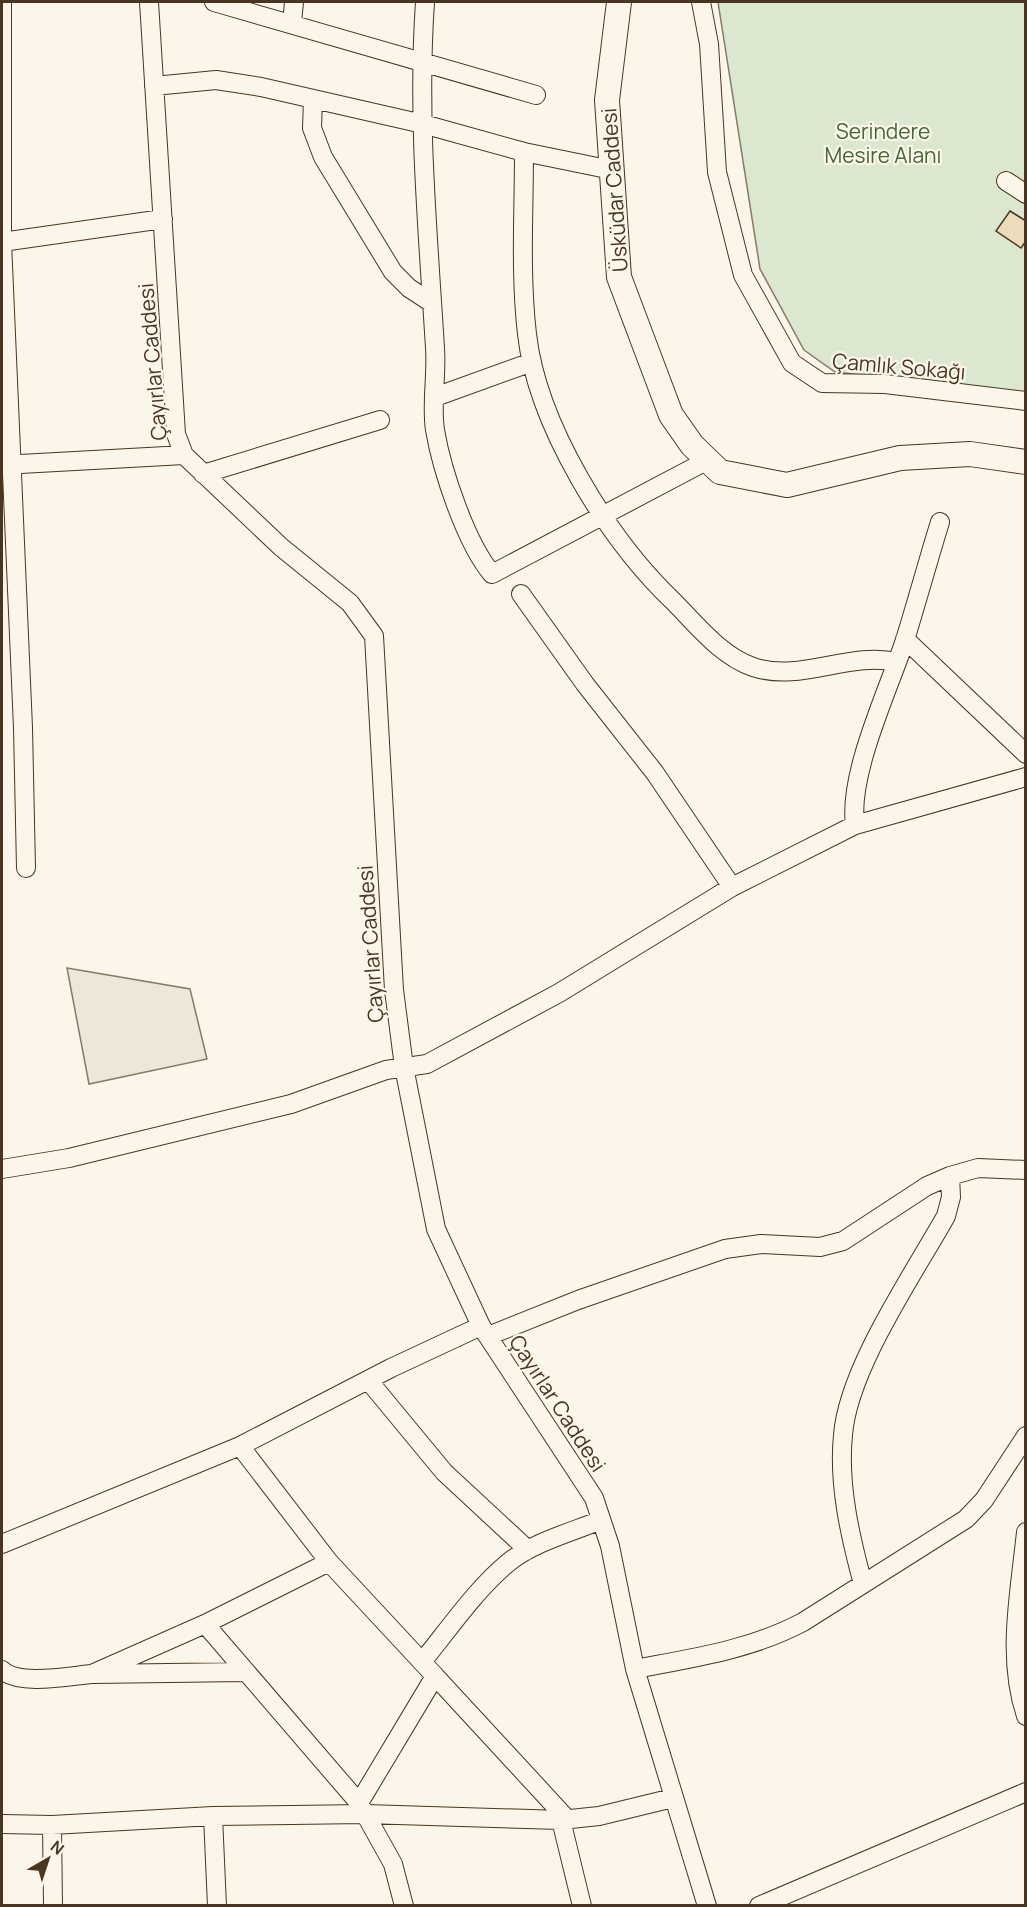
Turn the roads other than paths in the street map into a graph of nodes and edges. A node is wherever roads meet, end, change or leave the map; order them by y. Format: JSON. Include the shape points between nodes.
{"nodes":[{"id":1,"x":2,"y":2,"type":"edge"},
{"id":2,"x":149,"y":2,"type":"edge"},
{"id":3,"x":214,"y":2,"type":"edge"},
{"id":4,"x":294,"y":2,"type":"edge"},
{"id":5,"x":425,"y":2,"type":"edge"},
{"id":6,"x":619,"y":2,"type":"edge"},
{"id":7,"x":701,"y":2,"type":"edge"},
{"id":8,"x":291,"y":23,"type":"junction"},
{"id":9,"x":421,"y":61,"type":"junction"},
{"id":10,"x":154,"y":86,"type":"junction"},
{"id":11,"x":536,"y":95,"type":"dead end"},
{"id":12,"x":313,"y":99,"type":"junction"},
{"id":13,"x":423,"y":124,"type":"junction"},
{"id":14,"x":524,"y":152,"type":"junction"},
{"id":15,"x":612,"y":170,"type":"junction"},
{"id":16,"x":1006,"y":181,"type":"dead end"},
{"id":17,"x":1026,"y":194,"type":"edge"},
{"id":18,"x":163,"y":219,"type":"junction"},
{"id":19,"x":2,"y":242,"type":"edge"},
{"id":20,"x":432,"y":303,"type":"junction"},
{"id":21,"x":532,"y":362,"type":"junction"},
{"id":22,"x":435,"y":397,"type":"junction"},
{"id":23,"x":1026,"y":401,"type":"edge"},
{"id":24,"x":380,"y":420,"type":"dead end"},
{"id":25,"x":184,"y":455,"type":"junction"},
{"id":26,"x":708,"y":460,"type":"junction"},
{"id":27,"x":1026,"y":462,"type":"edge"},
{"id":28,"x":7,"y":465,"type":"edge"},
{"id":29,"x":202,"y":474,"type":"junction"},
{"id":30,"x":603,"y":515,"type":"junction"},
{"id":31,"x":940,"y":522,"type":"dead end"},
{"id":32,"x":521,"y":594,"type":"dead end"},
{"id":33,"x":905,"y":639,"type":"junction"},
{"id":34,"x":897,"y":662,"type":"junction"},
{"id":35,"x":1026,"y":754,"type":"edge"},
{"id":36,"x":1026,"y":777,"type":"edge"},
{"id":37,"x":855,"y":825,"type":"junction"},
{"id":38,"x":26,"y":868,"type":"dead end"},
{"id":39,"x":732,"y":887,"type":"junction"},
{"id":40,"x":404,"y":1067,"type":"junction"},
{"id":41,"x":2,"y":1169,"type":"edge"},
{"id":42,"x":1026,"y":1170,"type":"edge"},
{"id":43,"x":950,"y":1176,"type":"junction"},
{"id":44,"x":484,"y":1331,"type":"junction"},
{"id":45,"x":368,"y":1380,"type":"junction"},
{"id":46,"x":1026,"y":1436,"type":"edge"},
{"id":47,"x":240,"y":1446,"type":"junction"},
{"id":48,"x":601,"y":1520,"type":"junction"},
{"id":49,"x":1026,"y":1532,"type":"edge"},
{"id":50,"x":2,"y":1544,"type":"edge"},
{"id":51,"x":528,"y":1550,"type":"junction"},
{"id":52,"x":329,"y":1562,"type":"junction"},
{"id":53,"x":863,"y":1584,"type":"junction"},
{"id":54,"x":205,"y":1624,"type":"junction"},
{"id":55,"x":422,"y":1662,"type":"junction"},
{"id":56,"x":2,"y":1670,"type":"edge"},
{"id":57,"x":635,"y":1670,"type":"junction"},
{"id":58,"x":245,"y":1672,"type":"junction"},
{"id":59,"x":92,"y":1674,"type":"junction"},
{"id":60,"x":435,"y":1676,"type":"junction"},
{"id":61,"x":1026,"y":1716,"type":"edge"},
{"id":62,"x":1026,"y":1792,"type":"edge"},
{"id":63,"x":673,"y":1798,"type":"junction"},
{"id":64,"x":362,"y":1809,"type":"junction"},
{"id":65,"x":213,"y":1816,"type":"junction"},
{"id":66,"x":564,"y":1820,"type":"junction"},
{"id":67,"x":2,"y":1824,"type":"edge"},
{"id":68,"x":52,"y":1825,"type":"junction"},
{"id":69,"x":53,"y":1905,"type":"edge"},
{"id":70,"x":217,"y":1905,"type":"edge"},
{"id":71,"x":404,"y":1905,"type":"edge"},
{"id":72,"x":582,"y":1905,"type":"edge"},
{"id":73,"x":707,"y":1905,"type":"edge"},
{"id":74,"x":759,"y":1905,"type":"edge"}],
"edges":[{"from":1,"to":19,"type":"street"},
{"from":2,"to":10,"type":"street","name":"Çayırlar Caddesi"},
{"from":3,"to":8,"type":"street"},
{"from":4,"to":8,"type":"street"},
{"from":5,"to":9,"type":"street"},
{"from":6,"to":15,"type":"main road","name":"Üsküdar Caddesi","via":[[607,100]]},
{"from":7,"to":23,"type":"street","name":"Çamlık Sokağı","via":[[709,44],[720,183],[743,275],[792,363],[822,383],[885,384]]},
{"from":8,"to":9,"type":"street"},
{"from":9,"to":11,"type":"street"},
{"from":9,"to":13,"type":"street"},
{"from":10,"to":12,"type":"street","via":[[216,80]]},
{"from":10,"to":18,"type":"street","name":"Çayırlar Caddesi"},
{"from":12,"to":13,"type":"street"},
{"from":12,"to":20,"type":"street","via":[[312,128],[323,157],[393,272]]},
{"from":13,"to":14,"type":"street"},
{"from":13,"to":20,"type":"street"},
{"from":14,"to":15,"type":"street"},
{"from":14,"to":21,"type":"street","via":[[524,294]]},
{"from":15,"to":26,"type":"main road","name":"Üsküdar Caddesi","via":[[620,277],[671,415]]},
{"from":16,"to":17,"type":"street"},
{"from":18,"to":19,"type":"street"},
{"from":18,"to":25,"type":"street","name":"Çayırlar Caddesi","via":[[176,434]]},
{"from":19,"to":28,"type":"street"},
{"from":20,"to":22,"type":"street"},
{"from":21,"to":22,"type":"street"},
{"from":21,"to":30,"type":"street","via":[[544,404],[561,442]]},
{"from":22,"to":30,"type":"street","via":[[435,429],[449,485],[492,574]]},
{"from":24,"to":29,"type":"street"},
{"from":25,"to":28,"type":"street"},
{"from":25,"to":29,"type":"street","name":"Çayırlar Caddesi"},
{"from":26,"to":27,"type":"main road","name":"Üsküdar Caddesi","via":[[720,472],[786,485],[900,458],[970,454]]},
{"from":26,"to":30,"type":"street"},
{"from":28,"to":38,"type":"street","via":[[23,728]]},
{"from":29,"to":40,"type":"street","name":"Çayırlar Caddesi","via":[[281,547],[350,603],[374,636],[394,990]]},
{"from":30,"to":34,"type":"street","via":[[660,589],[722,649],[743,662],[778,671],[868,659]]},
{"from":31,"to":33,"type":"street"},
{"from":32,"to":39,"type":"street","via":[[655,773]]},
{"from":33,"to":34,"type":"street"},
{"from":33,"to":35,"type":"street"},
{"from":34,"to":37,"type":"street","via":[[858,776],[853,806]]},
{"from":36,"to":37,"type":"street"},
{"from":37,"to":39,"type":"street"},
{"from":39,"to":40,"type":"street","via":[[548,998],[427,1064]]},
{"from":40,"to":41,"type":"street","via":[[291,1104],[69,1158]]},
{"from":40,"to":44,"type":"street","name":"Çayırlar Caddesi","via":[[436,1229]]},
{"from":42,"to":43,"type":"street","via":[[978,1168]]},
{"from":43,"to":44,"type":"street","via":[[927,1186],[843,1242],[820,1247],[761,1244],[725,1249]]},
{"from":43,"to":53,"type":"street","via":[[951,1197],[946,1216],[865,1362],[844,1425],[846,1506]]},
{"from":44,"to":45,"type":"street"},
{"from":44,"to":48,"type":"street","name":"Çayırlar Caddesi","via":[[594,1498]]},
{"from":45,"to":47,"type":"street"},
{"from":45,"to":51,"type":"street","via":[[444,1472]]},
{"from":46,"to":53,"type":"street","via":[[984,1500],[966,1519]]},
{"from":47,"to":50,"type":"street"},
{"from":47,"to":52,"type":"street"},
{"from":48,"to":51,"type":"street"},
{"from":48,"to":57,"type":"street","name":"Çayırlar Caddesi","via":[[610,1546]]},
{"from":49,"to":61,"type":"street","via":[[1015,1640]]},
{"from":51,"to":55,"type":"street","via":[[509,1562],[479,1593]]},
{"from":52,"to":54,"type":"street"},
{"from":52,"to":55,"type":"street"},
{"from":53,"to":57,"type":"street","via":[[803,1622],[760,1642]]},
{"from":54,"to":58,"type":"street"},
{"from":54,"to":59,"type":"street"},
{"from":55,"to":60,"type":"street"},
{"from":56,"to":59,"type":"street","via":[[7,1675],[29,1678]]},
{"from":57,"to":63,"type":"street","name":"Çayırlar Caddesi"},
{"from":58,"to":59,"type":"street"},
{"from":58,"to":64,"type":"street"},
{"from":60,"to":64,"type":"street"},
{"from":60,"to":66,"type":"street"},
{"from":62,"to":74,"type":"street"},
{"from":63,"to":66,"type":"street","via":[[599,1816]]},
{"from":63,"to":73,"type":"street","name":"Çayırlar Caddesi"},
{"from":64,"to":65,"type":"street"},
{"from":64,"to":66,"type":"street"},
{"from":64,"to":71,"type":"street","via":[[393,1864]]},
{"from":65,"to":68,"type":"street"},
{"from":65,"to":70,"type":"street"},
{"from":66,"to":72,"type":"street"},
{"from":67,"to":68,"type":"street"},
{"from":68,"to":69,"type":"street"}]}
